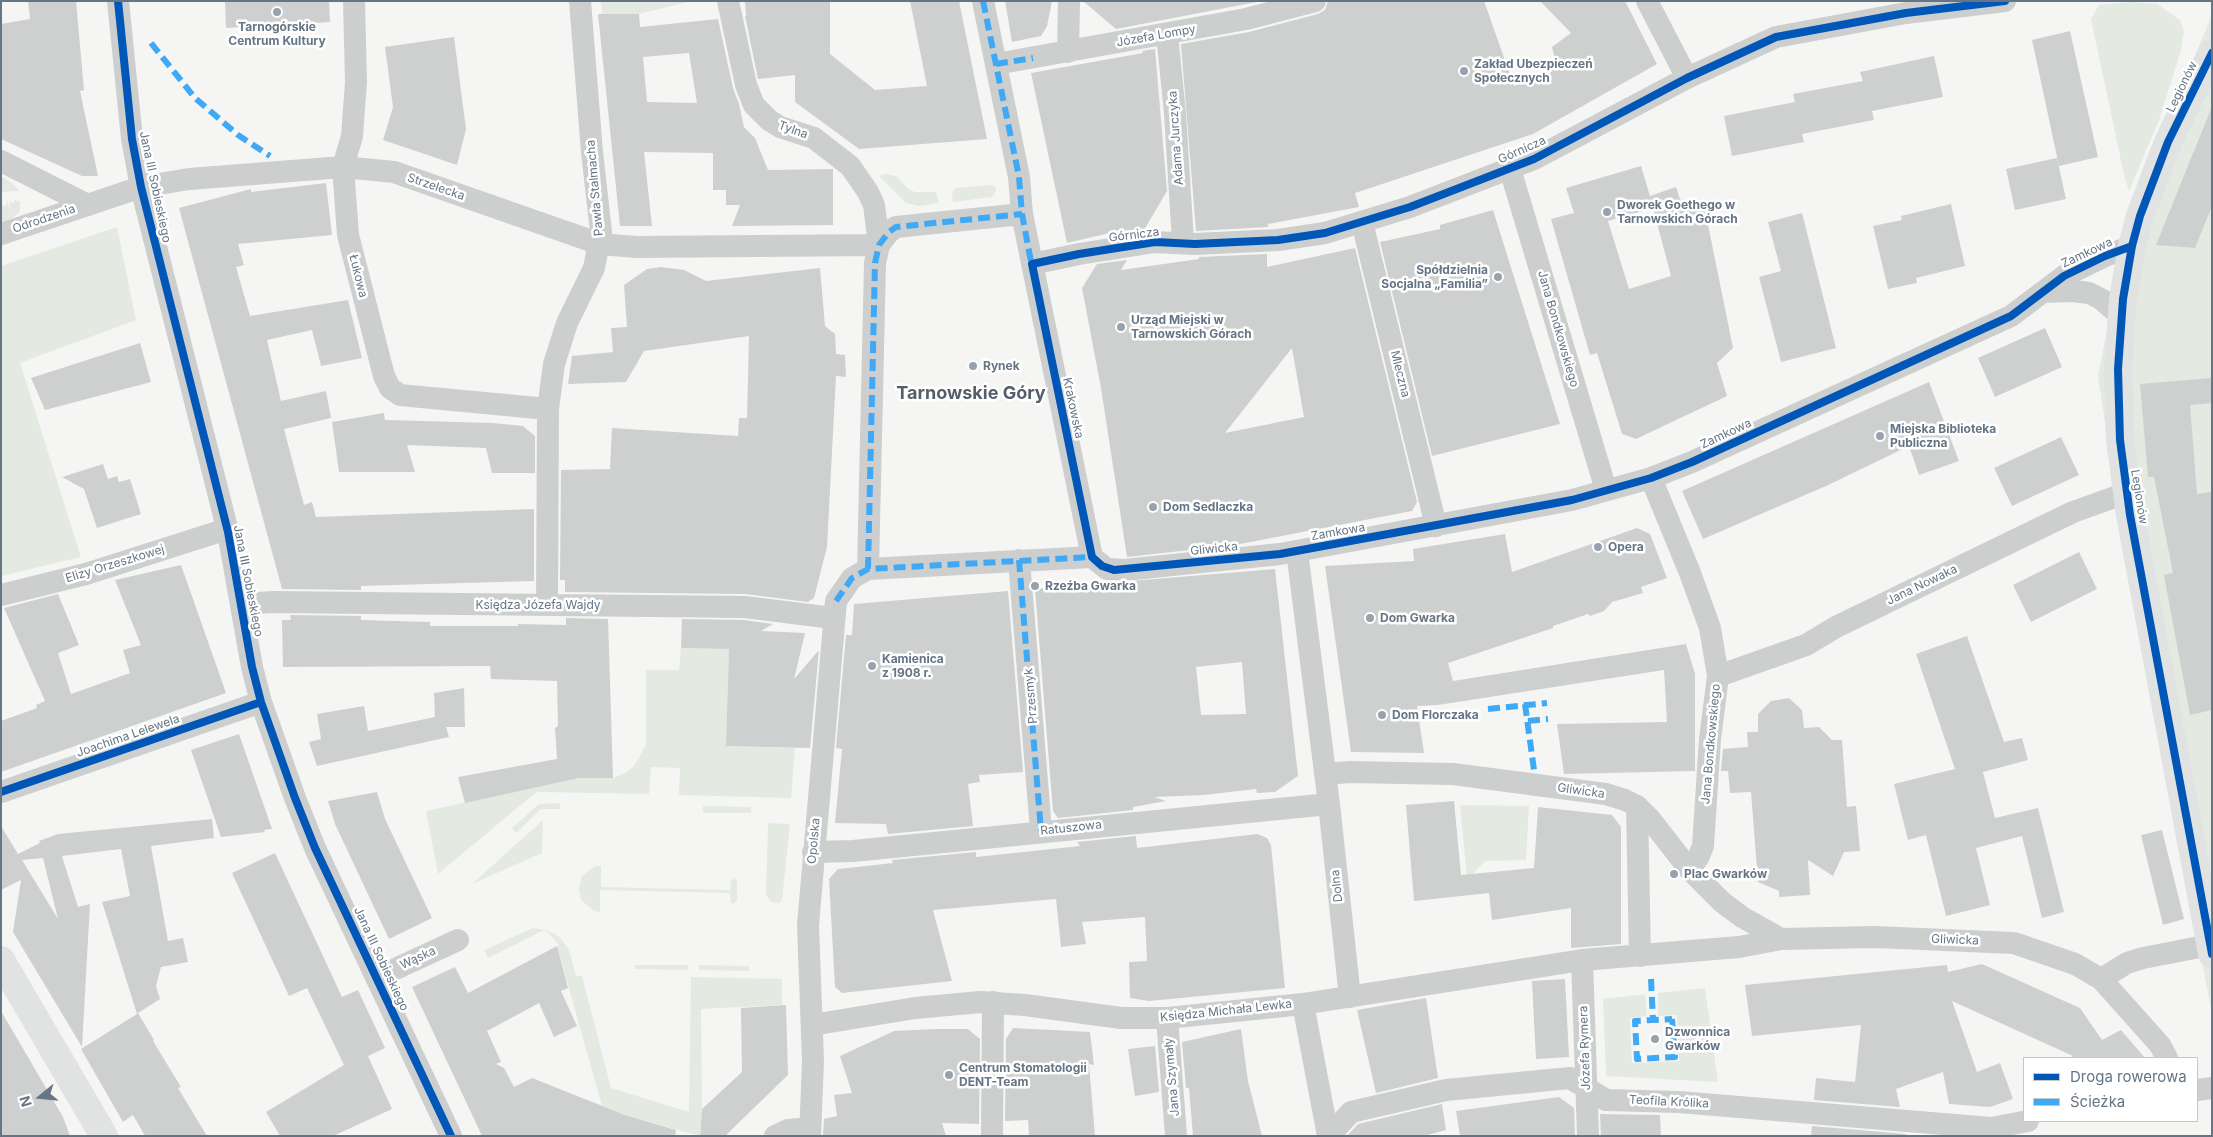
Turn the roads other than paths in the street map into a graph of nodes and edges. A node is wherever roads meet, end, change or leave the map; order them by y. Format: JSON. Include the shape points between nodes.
{"nodes":[{"id":1,"x":118,"y":1,"type":"edge"},
{"id":2,"x":354,"y":1,"type":"edge"},
{"id":3,"x":580,"y":1,"type":"edge"},
{"id":4,"x":728,"y":1,"type":"edge"},
{"id":5,"x":983,"y":1,"type":"edge"},
{"id":6,"x":1069,"y":1,"type":"edge"},
{"id":7,"x":1315,"y":1,"type":"edge"},
{"id":8,"x":1647,"y":1,"type":"edge"},
{"id":9,"x":2005,"y":1,"type":"edge"},
{"id":10,"x":1167,"y":34,"type":"junction"},
{"id":11,"x":1068,"y":52,"type":"junction"},
{"id":12,"x":2212,"y":53,"type":"edge"},
{"id":13,"x":996,"y":64,"type":"junction"},
{"id":14,"x":1687,"y":78,"type":"junction"},
{"id":15,"x":1,"y":161,"type":"edge"},
{"id":16,"x":343,"y":167,"type":"junction"},
{"id":17,"x":1510,"y":169,"type":"junction"},
{"id":18,"x":141,"y":187,"type":"junction"},
{"id":19,"x":88,"y":205,"type":"junction"},
{"id":20,"x":1022,"y":214,"type":"junction"},
{"id":21,"x":1362,"y":222,"type":"junction"},
{"id":22,"x":1,"y":234,"type":"edge"},
{"id":23,"x":1183,"y":242,"type":"junction"},
{"id":24,"x":600,"y":244,"type":"junction"},
{"id":25,"x":878,"y":245,"type":"junction"},
{"id":26,"x":2132,"y":246,"type":"junction"},
{"id":27,"x":1032,"y":264,"type":"junction"},
{"id":28,"x":2043,"y":292,"type":"junction"},
{"id":29,"x":2121,"y":316,"type":"junction"},
{"id":30,"x":548,"y":409,"type":"junction"},
{"id":31,"x":1651,"y":478,"type":"junction"},
{"id":32,"x":1606,"y":490,"type":"junction"},
{"id":33,"x":2126,"y":493,"type":"junction"},
{"id":34,"x":1436,"y":526,"type":"junction"},
{"id":35,"x":227,"y":529,"type":"junction"},
{"id":36,"x":1297,"y":551,"type":"junction"},
{"id":37,"x":1092,"y":557,"type":"junction"},
{"id":38,"x":1019,"y":560,"type":"junction"},
{"id":39,"x":868,"y":569,"type":"junction"},
{"id":40,"x":1,"y":595,"type":"edge"},
{"id":41,"x":241,"y":604,"type":"junction"},
{"id":42,"x":547,"y":605,"type":"junction"},
{"id":43,"x":835,"y":609,"type":"junction"},
{"id":44,"x":1718,"y":676,"type":"junction"},
{"id":45,"x":262,"y":702,"type":"junction"},
{"id":46,"x":1325,"y":774,"type":"junction"},
{"id":47,"x":1,"y":792,"type":"edge"},
{"id":48,"x":1329,"y":804,"type":"junction"},
{"id":49,"x":1637,"y":806,"type":"junction"},
{"id":50,"x":1041,"y":831,"type":"junction"},
{"id":51,"x":813,"y":852,"type":"junction"},
{"id":52,"x":1689,"y":868,"type":"junction"},
{"id":53,"x":1781,"y":939,"type":"junction"},
{"id":54,"x":458,"y":940,"type":"dead end"},
{"id":55,"x":2211,"y":949,"type":"edge"},
{"id":56,"x":1640,"y":956,"type":"junction"},
{"id":57,"x":1,"y":960,"type":"edge"},
{"id":58,"x":1582,"y":960,"type":"junction"},
{"id":59,"x":378,"y":977,"type":"junction"},
{"id":60,"x":2101,"y":979,"type":"junction"},
{"id":61,"x":1350,"y":997,"type":"junction"},
{"id":62,"x":993,"y":1002,"type":"junction"},
{"id":63,"x":1303,"y":1004,"type":"junction"},
{"id":64,"x":1167,"y":1018,"type":"junction"},
{"id":65,"x":812,"y":1025,"type":"junction"},
{"id":66,"x":2166,"y":1057,"type":"edge"},
{"id":67,"x":1587,"y":1088,"type":"junction"},
{"id":68,"x":2212,"y":1088,"type":"edge"},
{"id":69,"x":2198,"y":1090,"type":"edge"},
{"id":70,"x":2024,"y":1122,"type":"edge"},
{"id":71,"x":810,"y":1132,"type":"edge"},
{"id":72,"x":1989,"y":1132,"type":"edge"},
{"id":73,"x":104,"y":1136,"type":"edge"},
{"id":74,"x":451,"y":1136,"type":"edge"},
{"id":75,"x":775,"y":1136,"type":"edge"},
{"id":76,"x":992,"y":1136,"type":"edge"},
{"id":77,"x":1176,"y":1136,"type":"edge"},
{"id":78,"x":1329,"y":1136,"type":"edge"},
{"id":79,"x":1588,"y":1136,"type":"edge"}],
"edges":[{"from":1,"to":18,"type":"street","name":"Jana III Sobieskiego","via":[[132,139]]},
{"from":2,"to":16,"type":"street","name":"Łukowa","via":[[356,82],[352,136]]},
{"from":3,"to":24,"type":"street","name":"Pawła Stalmacha"},
{"from":4,"to":25,"type":"street","name":"Tylna","via":[[746,85],[754,105],[769,120],[814,138],[850,166],[874,205]]},
{"from":5,"to":13,"type":"street","name":"Krakowska"},
{"from":6,"to":11,"type":"street"},
{"from":7,"to":10,"type":"street","name":"Józefa Lompy","via":[[1246,20]]},
{"from":8,"to":14,"type":"street"},
{"from":9,"to":14,"type":"street","name":"Górnicza","via":[[1906,13],[1776,37]]},
{"from":10,"to":11,"type":"street","name":"Józefa Lompy"},
{"from":10,"to":23,"type":"street","name":"Adama Jurczyka"},
{"from":11,"to":13,"type":"street","name":"Józefa Lompy"},
{"from":12,"to":26,"type":"street","name":"Legionów","via":[[2156,170]]},
{"from":13,"to":20,"type":"street","name":"Krakowska","via":[[1019,177]]},
{"from":14,"to":17,"type":"street","name":"Górnicza"},
{"from":15,"to":19,"type":"street"},
{"from":16,"to":18,"type":"street","name":"Strzelecka","via":[[189,179]]},
{"from":16,"to":24,"type":"street","name":"Strzelecka","via":[[394,172]]},
{"from":16,"to":30,"type":"street","name":"Łukowa","via":[[348,235],[384,376],[390,388],[400,395]]},
{"from":17,"to":21,"type":"street","name":"Górnicza"},
{"from":17,"to":32,"type":"street","name":"Jana Bondkowskiego"},
{"from":18,"to":19,"type":"street","name":"Strzelecka"},
{"from":18,"to":35,"type":"street","name":"Jana III Sobieskiego"},
{"from":19,"to":22,"type":"street","name":"Odrodzenia"},
{"from":20,"to":25,"type":"street","via":[[896,228]]},
{"from":20,"to":27,"type":"street","name":"Krakowska"},
{"from":21,"to":23,"type":"street","name":"Górnicza","via":[[1325,233],[1285,239]]},
{"from":21,"to":34,"type":"street","name":"Mleczna"},
{"from":23,"to":27,"type":"street","name":"Górnicza","via":[[1155,242]]},
{"from":24,"to":25,"type":"street","name":"Strzelecka","via":[[636,247]]},
{"from":24,"to":30,"type":"street","name":"Pawła Stalmacha","via":[[594,268],[567,324],[554,364]]},
{"from":25,"to":39,"type":"street"},
{"from":26,"to":28,"type":"street","name":"Zamkowa","via":[[2064,276]]},
{"from":26,"to":29,"type":"street","name":"Legionów"},
{"from":27,"to":37,"type":"street","name":"Krakowska"},
{"from":28,"to":29,"type":"street","via":[[2089,294],[2101,299]]},
{"from":28,"to":31,"type":"street","name":"Zamkowa","via":[[2011,316]]},
{"from":29,"to":33,"type":"street","name":"Legionów","via":[[2118,417]]},
{"from":30,"to":42,"type":"street","name":"Pawła Stalmacha"},
{"from":31,"to":32,"type":"street","name":"Zamkowa"},
{"from":31,"to":44,"type":"street","name":"Jana Bondkowskiego","via":[[1710,628]]},
{"from":32,"to":34,"type":"street","name":"Zamkowa","via":[[1572,500]]},
{"from":33,"to":44,"type":"street","name":"Jana Nowaka","via":[[2073,512],[1836,627],[1806,645]]},
{"from":33,"to":55,"type":"street","name":"Legionów"},
{"from":34,"to":36,"type":"street","name":"Zamkowa"},
{"from":35,"to":40,"type":"street","name":"Elizy Orzeszkowej","via":[[86,574]]},
{"from":35,"to":41,"type":"street","name":"Jana III Sobieskiego"},
{"from":36,"to":37,"type":"street","name":"Gliwicka","via":[[1114,570],[1107,569]]},
{"from":36,"to":46,"type":"street"},
{"from":37,"to":38,"type":"street"},
{"from":38,"to":39,"type":"street"},
{"from":38,"to":50,"type":"street","name":"Przesmyk"},
{"from":39,"to":43,"type":"street","name":"Opolska","via":[[852,578]]},
{"from":41,"to":42,"type":"street","name":"Księdza Józefa Wajdy"},
{"from":41,"to":45,"type":"street","name":"Jana III Sobieskiego"},
{"from":42,"to":43,"type":"street","name":"Księdza Józefa Wajdy"},
{"from":43,"to":51,"type":"street","name":"Opolska"},
{"from":44,"to":52,"type":"street","name":"Jana Bondkowskiego","via":[[1702,846],[1698,858]]},
{"from":45,"to":47,"type":"street","name":"Joachima Lelewela"},
{"from":45,"to":59,"type":"street","name":"Jana III Sobieskiego","via":[[316,848]]},
{"from":46,"to":48,"type":"street","name":"Dolna"},
{"from":46,"to":49,"type":"street","name":"Gliwicka","via":[[1453,774],[1606,794]]},
{"from":48,"to":50,"type":"street","name":"Ratuszowa"},
{"from":48,"to":61,"type":"street","name":"Dolna"},
{"from":49,"to":52,"type":"street"},
{"from":49,"to":56,"type":"street"},
{"from":50,"to":51,"type":"street","name":"Ratuszowa","via":[[853,851]]},
{"from":51,"to":65,"type":"street","name":"Opolska","via":[[808,925]]},
{"from":52,"to":53,"type":"street","via":[[1728,907]]},
{"from":53,"to":56,"type":"street","name":"Gliwicka","via":[[1739,947]]},
{"from":53,"to":60,"type":"street","name":"Gliwicka","via":[[1875,937],[2014,942],[2074,964]]},
{"from":54,"to":59,"type":"street","name":"Wąska"},
{"from":55,"to":60,"type":"street","via":[[2144,958],[2127,963]]},
{"from":56,"to":58,"type":"street","name":"Księdza Michała Lewka"},
{"from":57,"to":73,"type":"street"},
{"from":58,"to":61,"type":"street","name":"Księdza Michała Lewka"},
{"from":58,"to":67,"type":"street","name":"Józefa Rymera"},
{"from":59,"to":74,"type":"street","name":"Jana III Sobieskiego"},
{"from":60,"to":66,"type":"street","name":"Gliwicka","via":[[2160,1045]]},
{"from":61,"to":63,"type":"street","name":"Księdza Michała Lewka"},
{"from":62,"to":64,"type":"street","name":"Księdza Michała Lewka","via":[[1122,1018]]},
{"from":62,"to":65,"type":"street","name":"Księdza Michała Lewka","via":[[915,1008]]},
{"from":62,"to":76,"type":"street"},
{"from":63,"to":64,"type":"street","name":"Księdza Michała Lewka"},
{"from":63,"to":78,"type":"street"},
{"from":64,"to":77,"type":"street","name":"Jana Szymały"},
{"from":65,"to":71,"type":"street","name":"Opolska"},
{"from":67,"to":72,"type":"street","name":"Teofila Królika","via":[[1606,1100],[1679,1102]]},
{"from":67,"to":78,"type":"street","name":"Teofila Królika","via":[[1570,1078],[1446,1090],[1351,1112]]},
{"from":67,"to":79,"type":"street","name":"Józefa Rymera"},
{"from":68,"to":69,"type":"street"},
{"from":70,"to":72,"type":"street","name":"Teofila Królika"},
{"from":71,"to":75,"type":"street","name":"Opolska","via":[[788,1130]]}]}
